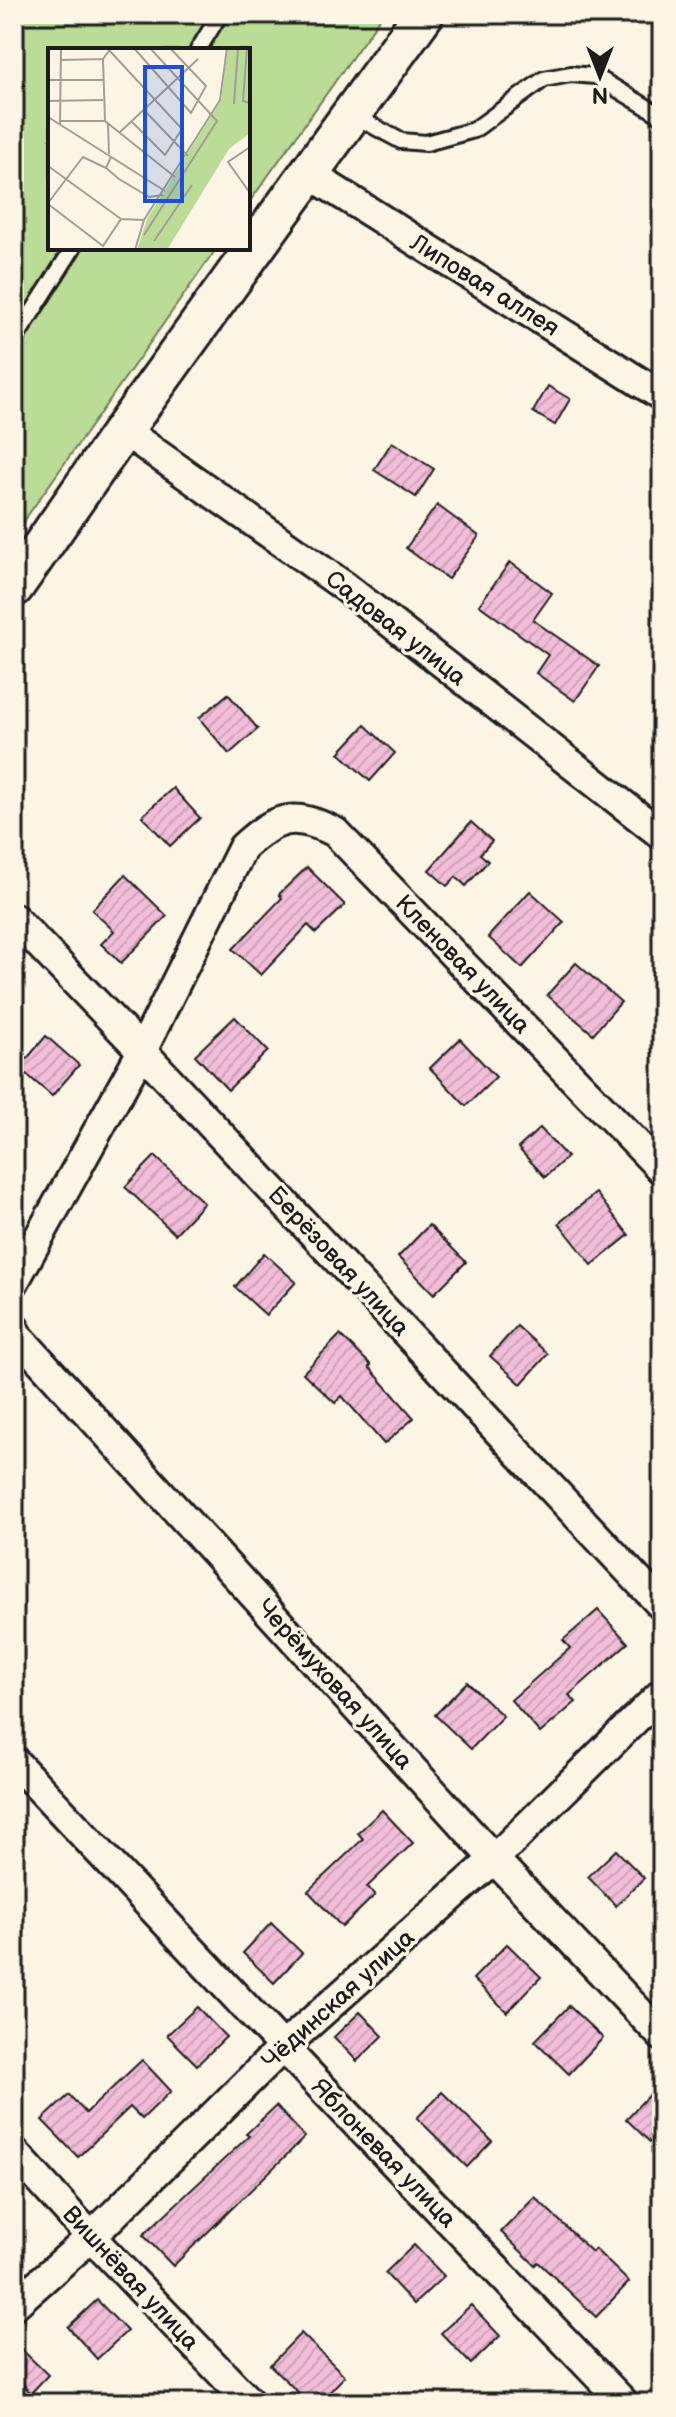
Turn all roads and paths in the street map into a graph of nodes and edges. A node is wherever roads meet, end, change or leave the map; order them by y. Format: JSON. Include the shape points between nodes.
{"nodes":[{"id":1,"x":220,"y":14,"type":"edge"},
{"id":2,"x":424,"y":14,"type":"edge"},
{"id":3,"x":199,"y":48,"type":"edge"},
{"id":4,"x":351,"y":114,"type":"junction"},
{"id":5,"x":662,"y":116,"type":"edge"},
{"id":6,"x":308,"y":173,"type":"junction"},
{"id":7,"x":72,"y":250,"type":"edge"},
{"id":8,"x":14,"y":341,"type":"edge"},
{"id":9,"x":662,"y":396,"type":"edge"},
{"id":10,"x":123,"y":430,"type":"junction"},
{"id":11,"x":14,"y":587,"type":"edge"},
{"id":12,"x":662,"y":835,"type":"edge"},
{"id":13,"x":14,"y":918,"type":"edge"},
{"id":14,"x":142,"y":1051,"type":"junction"},
{"id":15,"x":662,"y":1170,"type":"edge"},
{"id":16,"x":14,"y":1282,"type":"edge"},
{"id":17,"x":14,"y":1328,"type":"edge"},
{"id":18,"x":662,"y":1606,"type":"edge"},
{"id":19,"x":662,"y":1693,"type":"edge"},
{"id":20,"x":14,"y":1761,"type":"edge"},
{"id":21,"x":494,"y":1859,"type":"junction"},
{"id":22,"x":662,"y":2036,"type":"edge"},
{"id":23,"x":283,"y":2047,"type":"junction"},
{"id":24,"x":14,"y":2152,"type":"edge"},
{"id":25,"x":91,"y":2237,"type":"junction"},
{"id":26,"x":14,"y":2305,"type":"edge"},
{"id":27,"x":250,"y":2403,"type":"edge"},
{"id":28,"x":624,"y":2403,"type":"edge"}],
"edges":[{"from":1,"to":3,"type":"lane"},
{"from":2,"to":4,"type":"street"},
{"from":4,"to":5,"type":"lane","via":[[401,141],[426,143],[474,130],[544,79],[571,74],[595,76]]},
{"from":4,"to":6,"type":"street"},
{"from":6,"to":9,"type":"street","name":"Липовая аллея"},
{"from":6,"to":10,"type":"street"},
{"from":7,"to":8,"type":"lane"},
{"from":10,"to":11,"type":"street"},
{"from":10,"to":12,"type":"street","name":"Садовая улица","via":[[344,586]]},
{"from":13,"to":14,"type":"street","name":"Берёзовая улица"},
{"from":14,"to":15,"type":"street","name":"Кленовая улица","via":[[243,847],[266,826],[293,819],[315,821],[335,832]]},
{"from":14,"to":16,"type":"street"},
{"from":14,"to":18,"type":"street","name":"Берёзовая улица"},
{"from":17,"to":21,"type":"street","name":"Черёмуховая улица"},
{"from":19,"to":21,"type":"street","name":"Чёдинская улица"},
{"from":20,"to":23,"type":"street","name":"Яблоневая улица"},
{"from":21,"to":22,"type":"street","name":"Черёмуховая улица"},
{"from":21,"to":23,"type":"street","name":"Чёдинская улица"},
{"from":23,"to":25,"type":"street","name":"Чёдинская улица"},
{"from":23,"to":28,"type":"street","name":"Яблоневая улица"},
{"from":24,"to":25,"type":"street","name":"Вишнёвая улица"},
{"from":25,"to":26,"type":"street","name":"Чёдинская улица"},
{"from":25,"to":27,"type":"street","name":"Вишнёвая улица"}]}
